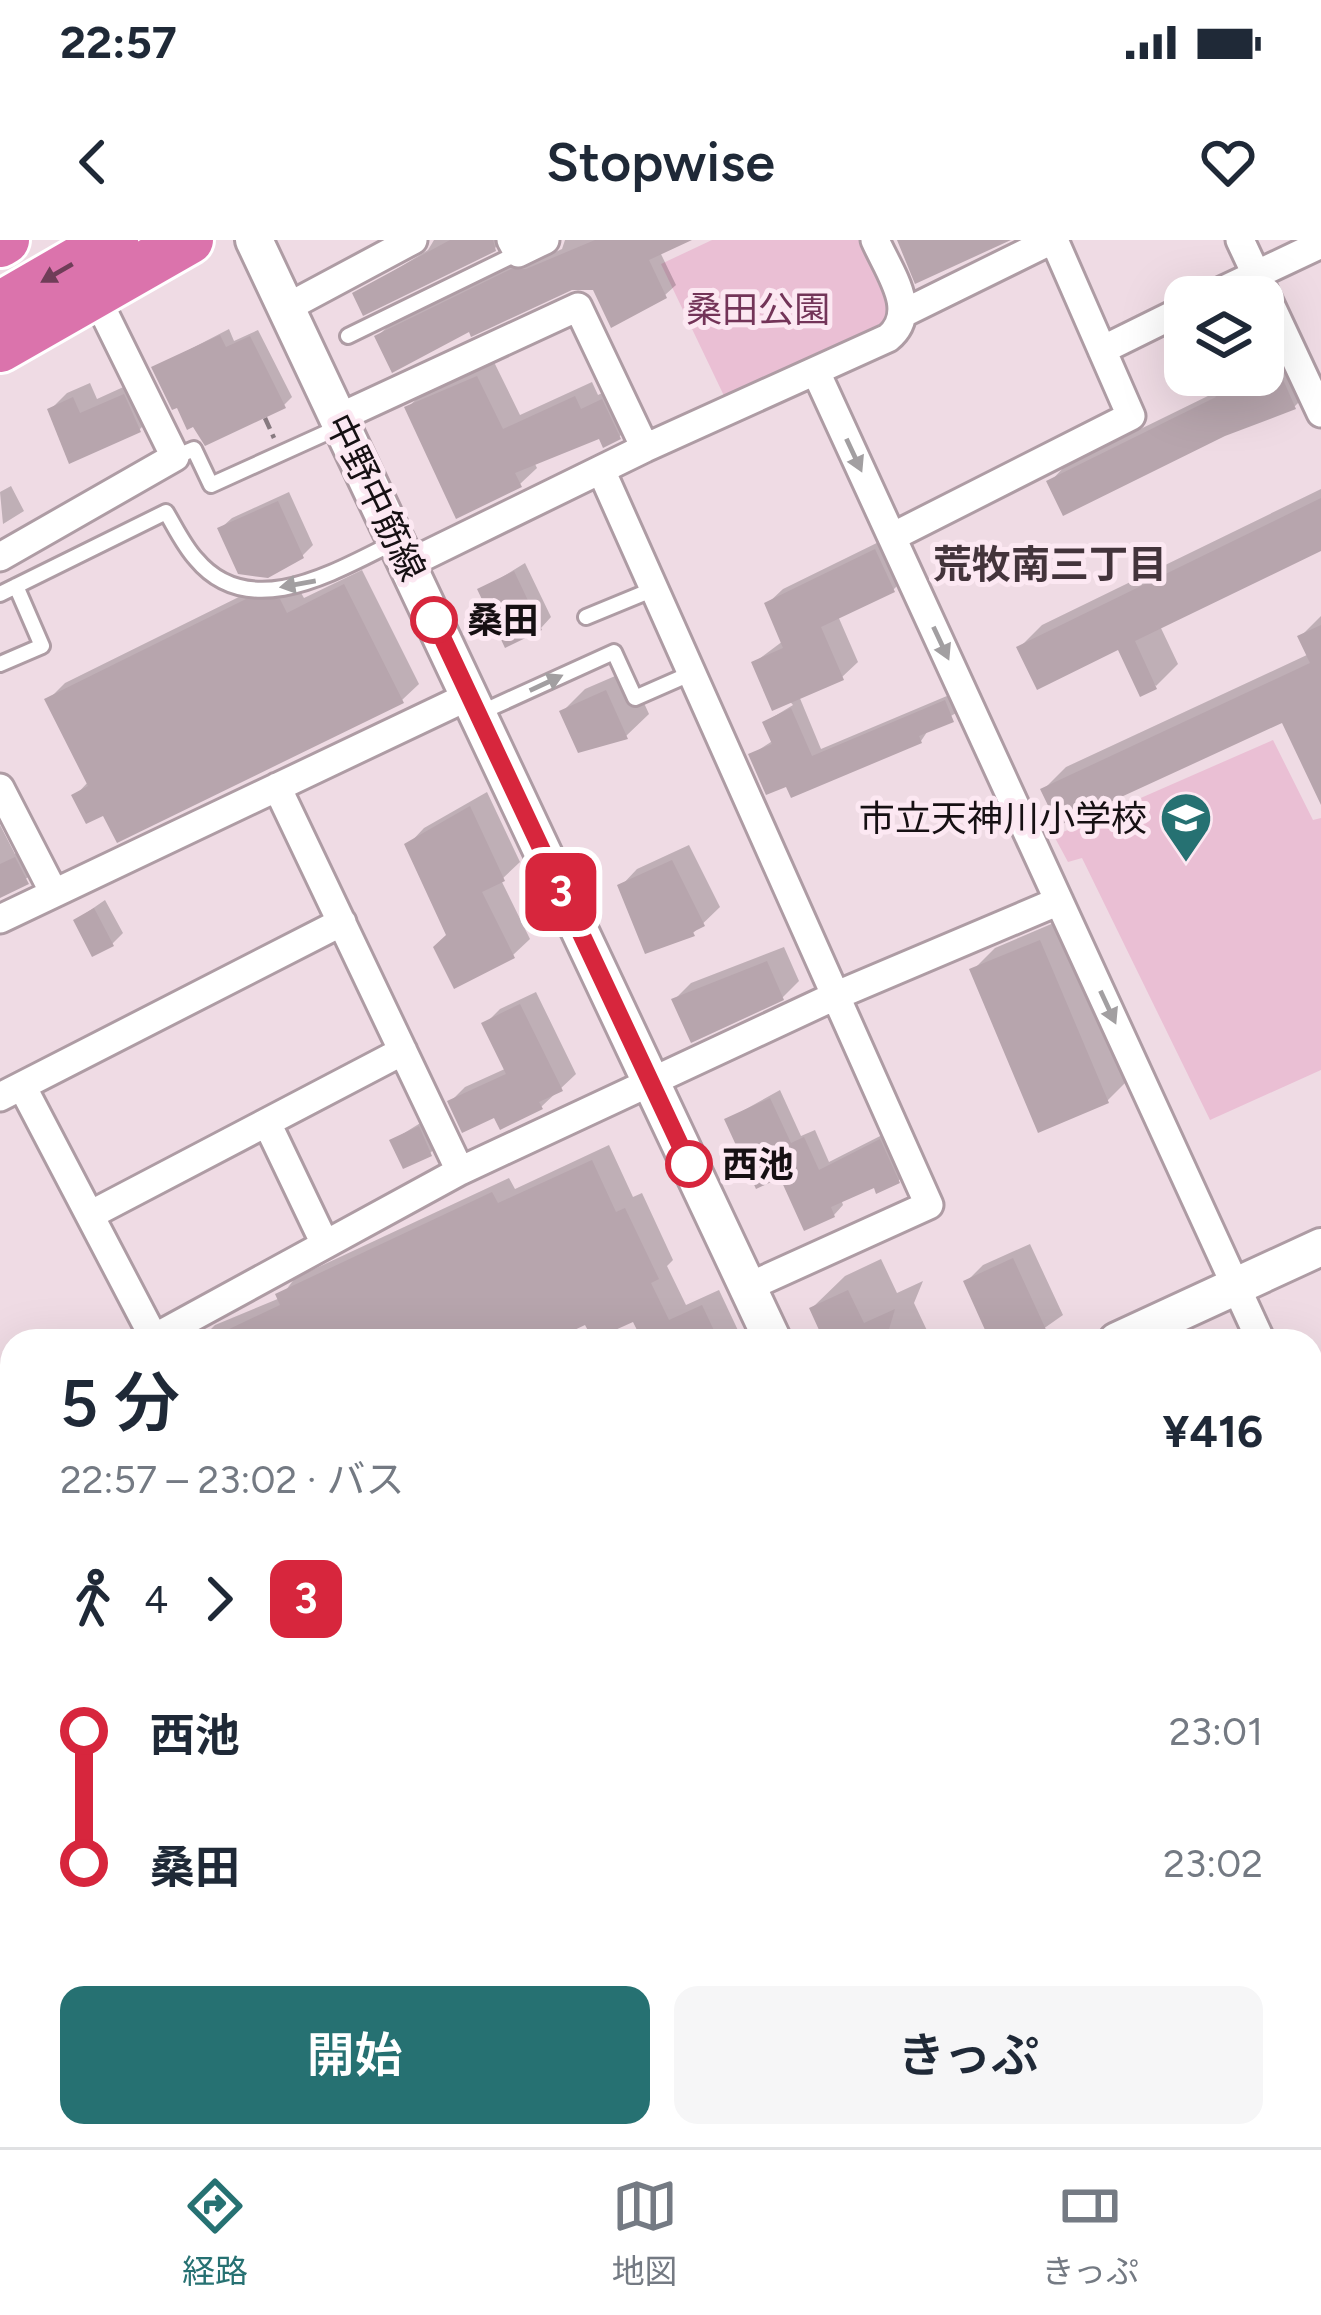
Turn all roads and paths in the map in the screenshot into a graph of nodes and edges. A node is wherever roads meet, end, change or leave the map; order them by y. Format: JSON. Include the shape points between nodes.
{"nodes":[{"id":1,"x":189,"y":240,"type":"edge"},
{"id":2,"x":254,"y":240,"type":"edge"},
{"id":3,"x":412,"y":240,"type":"edge"},
{"id":4,"x":545,"y":240,"type":"edge"},
{"id":5,"x":1053,"y":240,"type":"edge"},
{"id":6,"x":1240,"y":240,"type":"edge"},
{"id":7,"x":878,"y":241,"type":"edge"},
{"id":8,"x":1321,"y":244,"type":"edge"},
{"id":9,"x":515,"y":247,"type":"edge"},
{"id":10,"x":1255,"y":274,"type":"junction"},
{"id":11,"x":1251,"y":276,"type":"edge"},
{"id":12,"x":113,"y":277,"type":"edge"},
{"id":13,"x":0,"y":306,"type":"edge"},
{"id":14,"x":286,"y":308,"type":"junction"},
{"id":15,"x":906,"y":312,"type":"junction"},
{"id":16,"x":1164,"y":319,"type":"edge"},
{"id":17,"x":348,"y":336,"type":"dead end"},
{"id":18,"x":0,"y":348,"type":"edge"},
{"id":19,"x":1102,"y":350,"type":"junction"},
{"id":20,"x":816,"y":372,"type":"junction"},
{"id":21,"x":0,"y":374,"type":"edge"},
{"id":22,"x":1321,"y":413,"type":"edge"},
{"id":23,"x":339,"y":422,"type":"junction"},
{"id":24,"x":645,"y":448,"type":"junction"},
{"id":25,"x":175,"y":457,"type":"junction"},
{"id":26,"x":601,"y":470,"type":"junction"},
{"id":27,"x":892,"y":537,"type":"junction"},
{"id":28,"x":403,"y":552,"type":"junction"},
{"id":29,"x":0,"y":557,"type":"edge"},
{"id":30,"x":16,"y":586,"type":"junction"},
{"id":31,"x":654,"y":589,"type":"junction"},
{"id":32,"x":0,"y":594,"type":"edge"},
{"id":33,"x":586,"y":616,"type":"dead end"},
{"id":34,"x":0,"y":664,"type":"edge"},
{"id":35,"x":692,"y":674,"type":"junction"},
{"id":36,"x":473,"y":705,"type":"junction"},
{"id":37,"x":277,"y":787,"type":"junction"},
{"id":38,"x":0,"y":788,"type":"edge"},
{"id":39,"x":53,"y":891,"type":"junction"},
{"id":40,"x":1059,"y":901,"type":"junction"},
{"id":41,"x":0,"y":919,"type":"edge"},
{"id":42,"x":342,"y":922,"type":"junction"},
{"id":43,"x":836,"y":996,"type":"junction"},
{"id":44,"x":403,"y":1051,"type":"junction"},
{"id":45,"x":651,"y":1082,"type":"junction"},
{"id":46,"x":11,"y":1092,"type":"edge"},
{"id":47,"x":267,"y":1123,"type":"junction"},
{"id":48,"x":460,"y":1171,"type":"junction"},
{"id":49,"x":90,"y":1215,"type":"junction"},
{"id":50,"x":324,"y":1242,"type":"junction"},
{"id":51,"x":1321,"y":1247,"type":"edge"},
{"id":52,"x":1235,"y":1286,"type":"junction"},
{"id":53,"x":748,"y":1287,"type":"junction"},
{"id":54,"x":147,"y":1329,"type":"edge"},
{"id":55,"x":170,"y":1329,"type":"edge"},
{"id":56,"x":767,"y":1329,"type":"edge"},
{"id":57,"x":1143,"y":1329,"type":"edge"},
{"id":58,"x":1255,"y":1329,"type":"edge"}],
"edges":[{"from":1,"to":12,"type":"highway"},
{"from":2,"to":14,"type":"main road","name":"中野中筋線"},
{"from":3,"to":14,"type":"street"},
{"from":4,"to":9,"type":"street"},
{"from":5,"to":15,"type":"street"},
{"from":5,"to":19,"type":"street"},
{"from":6,"to":10,"type":"street"},
{"from":7,"to":15,"type":"street"},
{"from":8,"to":10,"type":"street"},
{"from":9,"to":17,"type":"lane"},
{"from":10,"to":11,"type":"street"},
{"from":10,"to":22,"type":"street"},
{"from":12,"to":13,"type":"highway","one_way":true},
{"from":12,"to":18,"type":"highway"},
{"from":12,"to":21,"type":"street"},
{"from":12,"to":25,"type":"street"},
{"from":14,"to":23,"type":"main road","name":"中野中筋線"},
{"from":15,"to":20,"type":"street","via":[[888,338]]},
{"from":16,"to":19,"type":"street"},
{"from":19,"to":27,"type":"street","via":[[1132,416]]},
{"from":20,"to":24,"type":"street"},
{"from":20,"to":27,"type":"street","one_way":true},
{"from":23,"to":24,"type":"street","via":[[578,307]]},
{"from":23,"to":25,"type":"lane","via":[[211,485],[194,449]]},
{"from":23,"to":28,"type":"main road","name":"中野中筋線"},
{"from":24,"to":26,"type":"street"},
{"from":25,"to":29,"type":"street"},
{"from":26,"to":28,"type":"street"},
{"from":26,"to":31,"type":"street"},
{"from":27,"to":40,"type":"street","one_way":true},
{"from":28,"to":30,"type":"lane","one_way":true,"via":[[309,585],[239,590],[197,562],[166,512]]},
{"from":28,"to":36,"type":"main road","name":"中野中筋線"},
{"from":30,"to":32,"type":"lane"},
{"from":30,"to":34,"type":"lane","via":[[42,646]]},
{"from":31,"to":33,"type":"lane"},
{"from":31,"to":35,"type":"street"},
{"from":36,"to":35,"type":"lane","one_way":true,"via":[[614,652],[635,698]]},
{"from":35,"to":43,"type":"street"},
{"from":36,"to":37,"type":"street"},
{"from":36,"to":45,"type":"main road","name":"中野中筋線"},
{"from":37,"to":39,"type":"street"},
{"from":37,"to":42,"type":"street"},
{"from":38,"to":39,"type":"street"},
{"from":39,"to":41,"type":"street"},
{"from":40,"to":43,"type":"street"},
{"from":40,"to":52,"type":"street","one_way":true},
{"from":42,"to":44,"type":"street"},
{"from":42,"to":46,"type":"street"},
{"from":43,"to":45,"type":"street"},
{"from":43,"to":53,"type":"street","via":[[929,1205]]},
{"from":44,"to":47,"type":"street"},
{"from":44,"to":48,"type":"street"},
{"from":45,"to":48,"type":"street"},
{"from":45,"to":53,"type":"main road","name":"中野中筋線"},
{"from":46,"to":49,"type":"street"},
{"from":47,"to":49,"type":"street"},
{"from":47,"to":50,"type":"street"},
{"from":48,"to":50,"type":"street"},
{"from":49,"to":54,"type":"street"},
{"from":50,"to":55,"type":"street"},
{"from":51,"to":52,"type":"main road"},
{"from":52,"to":57,"type":"main road"},
{"from":52,"to":58,"type":"street"},
{"from":53,"to":56,"type":"main road","name":"中野中筋線"}]}
